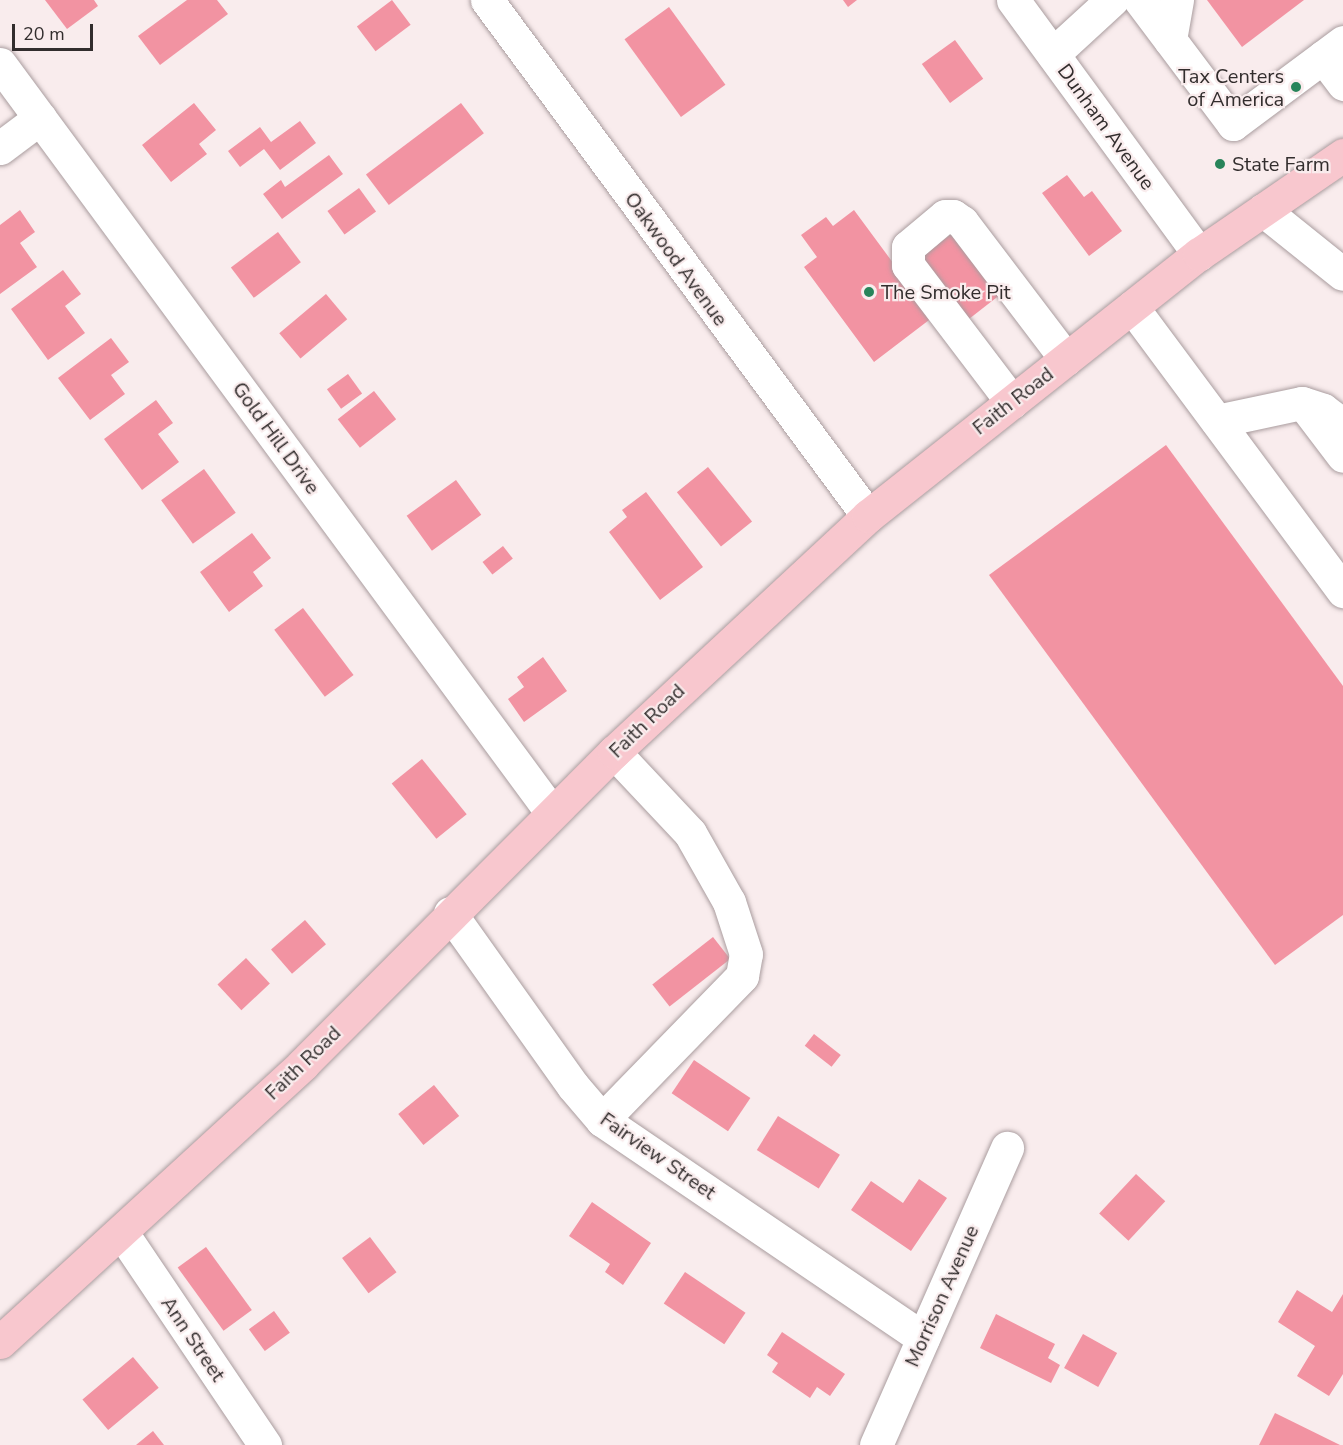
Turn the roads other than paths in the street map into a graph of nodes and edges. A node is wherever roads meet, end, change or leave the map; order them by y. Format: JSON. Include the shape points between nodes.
{"nodes":[{"id":1,"x":487,"y":0,"type":"edge"},
{"id":2,"x":1013,"y":0,"type":"edge"},
{"id":3,"x":1112,"y":0,"type":"edge"},
{"id":4,"x":1140,"y":0,"type":"edge"},
{"id":5,"x":1177,"y":0,"type":"edge"},
{"id":6,"x":1170,"y":40,"type":"junction"},
{"id":7,"x":1333,"y":50,"type":"edge"},
{"id":8,"x":1053,"y":54,"type":"junction"},
{"id":9,"x":0,"y":64,"type":"edge"},
{"id":10,"x":1343,"y":84,"type":"edge"},
{"id":11,"x":40,"y":118,"type":"junction"},
{"id":12,"x":0,"y":148,"type":"edge"},
{"id":13,"x":1343,"y":155,"type":"edge"},
{"id":14,"x":1263,"y":210,"type":"junction"},
{"id":15,"x":1199,"y":254,"type":"junction"},
{"id":16,"x":1343,"y":274,"type":"edge"},
{"id":17,"x":1131,"y":307,"type":"junction"},
{"id":18,"x":1066,"y":359,"type":"junction"},
{"id":19,"x":1012,"y":402,"type":"junction"},
{"id":20,"x":1302,"y":403,"type":"junction"},
{"id":21,"x":1217,"y":421,"type":"junction"},
{"id":22,"x":1343,"y":425,"type":"edge"},
{"id":23,"x":1343,"y":456,"type":"edge"},
{"id":24,"x":868,"y":516,"type":"junction"},
{"id":25,"x":1343,"y":591,"type":"edge"},
{"id":26,"x":614,"y":752,"type":"junction"},
{"id":27,"x":552,"y":813,"type":"junction"},
{"id":28,"x":450,"y":914,"type":"junction"},
{"id":29,"x":602,"y":1120,"type":"junction"},
{"id":30,"x":1007,"y":1148,"type":"dead end"},
{"id":31,"x":122,"y":1233,"type":"junction"},
{"id":32,"x":923,"y":1338,"type":"junction"},
{"id":33,"x":0,"y":1342,"type":"edge"},
{"id":34,"x":265,"y":1445,"type":"edge"},
{"id":35,"x":876,"y":1445,"type":"edge"}],
"edges":[{"from":1,"to":24,"type":"street","name":"Oakwood Avenue"},
{"from":2,"to":8,"type":"street","name":"Dunham Avenue"},
{"from":3,"to":8,"type":"street"},
{"from":4,"to":6,"type":"street"},
{"from":5,"to":6,"type":"street"},
{"from":6,"to":7,"type":"street","via":[[1233,124]]},
{"from":7,"to":10,"type":"street"},
{"from":8,"to":15,"type":"street","name":"Dunham Avenue"},
{"from":9,"to":11,"type":"street","name":"Gold Hill Drive"},
{"from":11,"to":12,"type":"street"},
{"from":11,"to":27,"type":"street","name":"Gold Hill Drive"},
{"from":13,"to":14,"type":"main road","name":"Faith Road"},
{"from":14,"to":15,"type":"main road","name":"Faith Road"},
{"from":14,"to":16,"type":"street"},
{"from":15,"to":17,"type":"main road","name":"Faith Road"},
{"from":17,"to":18,"type":"main road","name":"Faith Road"},
{"from":17,"to":21,"type":"street"},
{"from":18,"to":19,"type":"main road","name":"Faith Road"},
{"from":18,"to":19,"type":"street","via":[[962,222],[945,216],[908,247],[908,265]]},
{"from":19,"to":24,"type":"main road","name":"Faith Road"},
{"from":20,"to":21,"type":"street"},
{"from":20,"to":22,"type":"street","via":[[1323,410]]},
{"from":20,"to":23,"type":"street"},
{"from":21,"to":25,"type":"street"},
{"from":24,"to":26,"type":"main road","name":"Faith Road"},
{"from":26,"to":27,"type":"main road","name":"Faith Road"},
{"from":26,"to":29,"type":"street","via":[[690,833],[729,902],[746,954],[742,976]]},
{"from":27,"to":28,"type":"main road","name":"Faith Road"},
{"from":28,"to":29,"type":"street","name":"Fairview Street","via":[[573,1086]]},
{"from":28,"to":31,"type":"main road","name":"Faith Road","via":[[303,1064]]},
{"from":29,"to":32,"type":"street","name":"Fairview Street"},
{"from":30,"to":32,"type":"street","name":"Morrison Avenue"},
{"from":31,"to":33,"type":"main road","name":"Faith Road"},
{"from":31,"to":34,"type":"street","name":"Ann Street"},
{"from":32,"to":35,"type":"street","name":"Morrison Avenue"}]}
